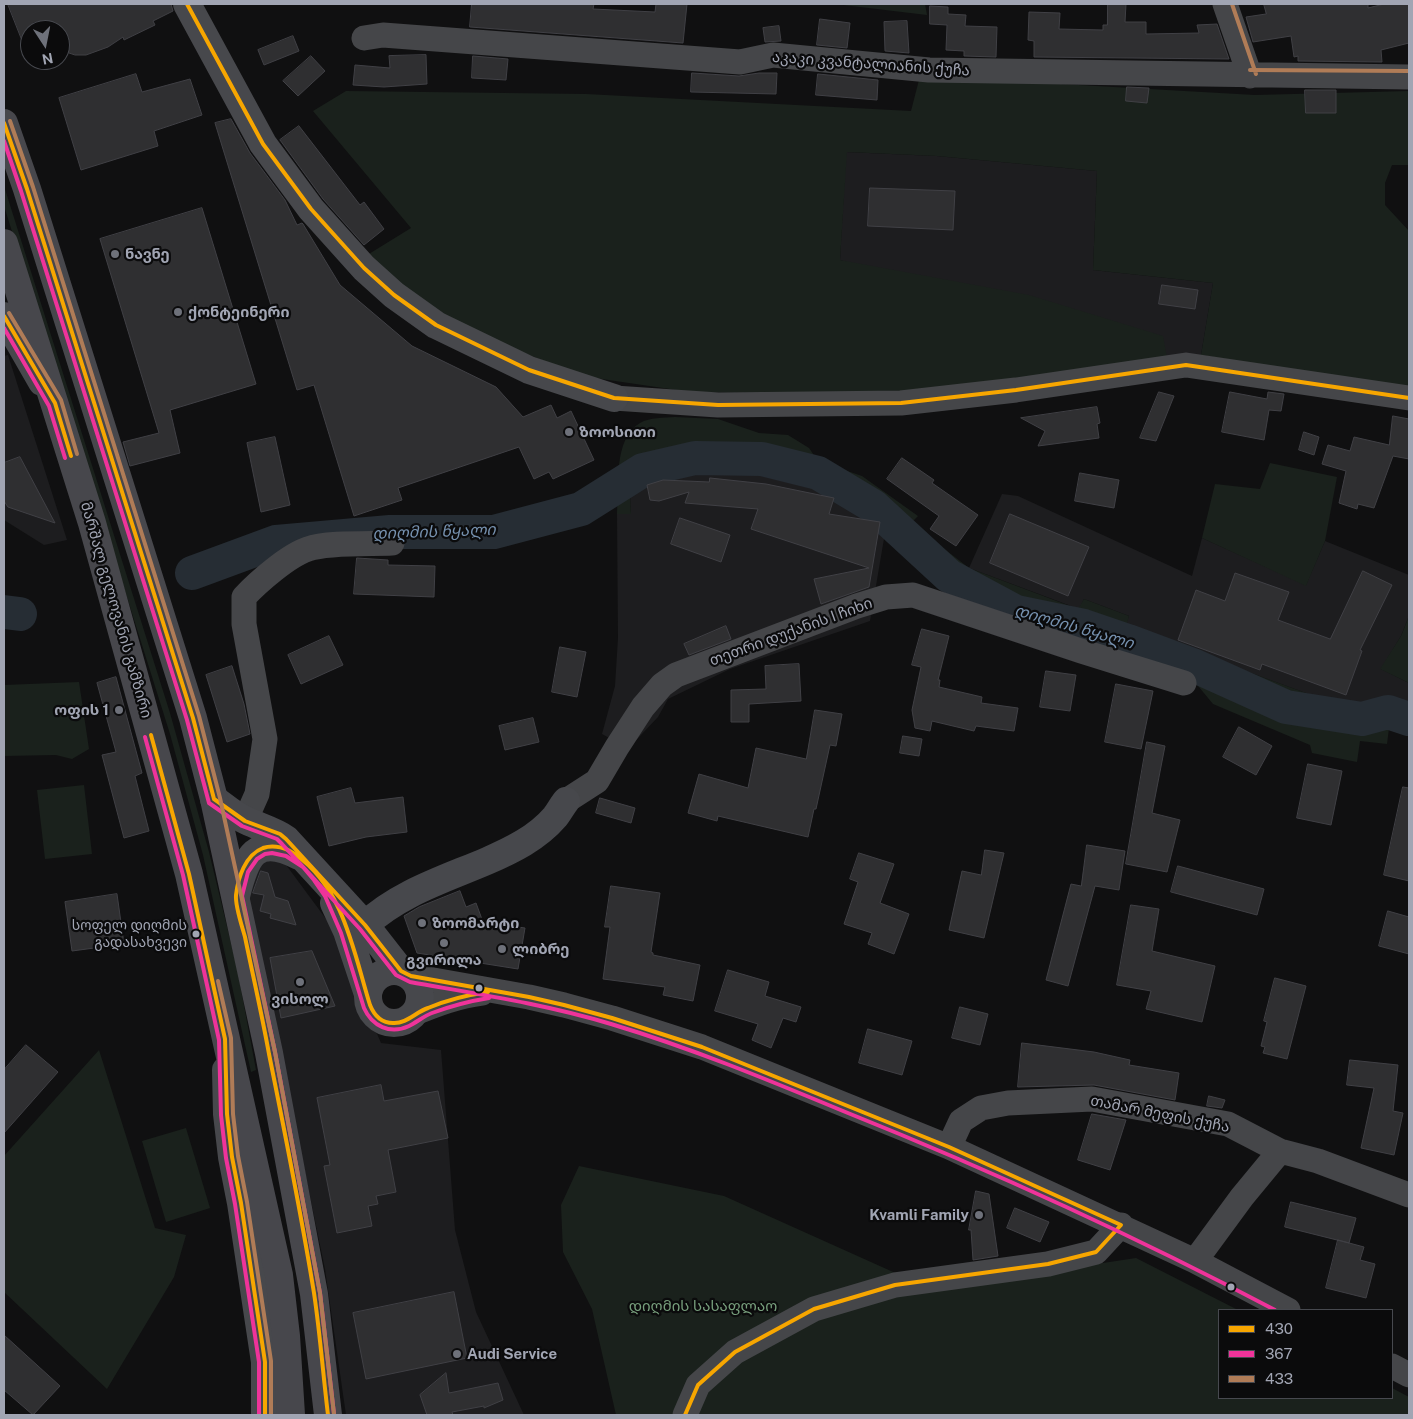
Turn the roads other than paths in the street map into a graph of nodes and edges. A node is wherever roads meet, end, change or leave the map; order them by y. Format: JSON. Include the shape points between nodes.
{"nodes":[{"id":1,"x":187,"y":4,"type":"edge"},
{"id":2,"x":1225,"y":4,"type":"edge"},
{"id":3,"x":364,"y":38,"type":"dead end"},
{"id":4,"x":1250,"y":76,"type":"junction"},
{"id":5,"x":1409,"y":77,"type":"edge"},
{"id":6,"x":4,"y":123,"type":"edge"},
{"id":7,"x":4,"y":244,"type":"edge"},
{"id":8,"x":4,"y":316,"type":"edge"},
{"id":9,"x":614,"y":398,"type":"joint"},
{"id":10,"x":1409,"y":398,"type":"edge"},
{"id":11,"x":54,"y":404,"type":"junction"},
{"id":12,"x":392,"y":543,"type":"dead end"},
{"id":13,"x":1184,"y":683,"type":"dead end"},
{"id":14,"x":214,"y":799,"type":"junction"},
{"id":15,"x":566,"y":801,"type":"joint"},
{"id":16,"x":245,"y":821,"type":"junction"},
{"id":17,"x":303,"y":858,"type":"junction"},
{"id":18,"x":324,"y":881,"type":"junction"},
{"id":19,"x":236,"y":896,"type":"junction"},
{"id":20,"x":365,"y":926,"type":"junction"},
{"id":21,"x":406,"y":974,"type":"junction"},
{"id":22,"x":494,"y":990,"type":"junction"},
{"id":23,"x":368,"y":994,"type":"junction"},
{"id":24,"x":415,"y":1014,"type":"junction"},
{"id":25,"x":225,"y":1039,"type":"junction"},
{"id":26,"x":949,"y":1147,"type":"junction"},
{"id":27,"x":1280,"y":1151,"type":"junction"},
{"id":28,"x":1409,"y":1195,"type":"edge"},
{"id":29,"x":1121,"y":1226,"type":"junction"},
{"id":30,"x":1195,"y":1261,"type":"junction"},
{"id":31,"x":1286,"y":1309,"type":"edge"},
{"id":32,"x":1393,"y":1367,"type":"edge"},
{"id":33,"x":1409,"y":1375,"type":"edge"},
{"id":34,"x":265,"y":1415,"type":"edge"},
{"id":35,"x":291,"y":1415,"type":"edge"},
{"id":36,"x":328,"y":1415,"type":"edge"},
{"id":37,"x":685,"y":1415,"type":"edge"}],
"edges":[{"from":1,"to":9,"type":"main road","via":[[263,144],[312,209],[364,268],[394,295],[436,324],[529,370]]},
{"from":2,"to":4,"type":"street"},
{"from":3,"to":4,"type":"street","name":"აკაკი კვანტალიანის ქუჩა","via":[[383,35],[740,62],[773,55],[929,70]]},
{"from":4,"to":5,"type":"street","name":"აკაკი კვანტალიანის ქუჩა"},
{"from":6,"to":14,"type":"highway","via":[[193,718]]},
{"from":7,"to":11,"type":"highway","name":"მარშალ გელოვანის გამზირი"},
{"from":8,"to":11,"type":"main road"},
{"from":9,"to":10,"type":"street","via":[[718,405],[901,403],[1186,365]]},
{"from":11,"to":25,"type":"highway","name":"მარშალ გელოვანის გამზირი","via":[[92,523],[189,874]]},
{"from":12,"to":16,"type":"street","via":[[309,548],[259,581],[244,597],[244,624],[265,739],[258,794]]},
{"from":13,"to":15,"type":"street","name":"თეთრი დუქანის I ჩიხი","via":[[913,595],[886,597],[676,675],[662,685],[643,707],[597,780]]},
{"from":14,"to":16,"type":"main road"},
{"from":14,"to":19,"type":"highway"},
{"from":15,"to":20,"type":"main road","via":[[554,818],[532,838],[512,850],[404,897],[382,910]]},
{"from":16,"to":17,"type":"main road","via":[[280,834]]},
{"from":17,"to":18,"type":"main road"},
{"from":17,"to":19,"type":"main road","via":[[275,847],[259,850],[247,860]]},
{"from":18,"to":20,"type":"main road"},
{"from":18,"to":23,"type":"main road","via":[[347,930]]},
{"from":19,"to":36,"type":"highway","via":[[314,1294]]},
{"from":20,"to":21,"type":"main road"},
{"from":21,"to":22,"type":"street"},
{"from":21,"to":23,"type":"main road","via":[[383,973],[370,986]]},
{"from":21,"to":24,"type":"main road","via":[[420,990],[421,998]]},
{"from":22,"to":24,"type":"street","via":[[463,996]]},
{"from":22,"to":26,"type":"street","via":[[564,1004],[702,1047]]},
{"from":23,"to":24,"type":"main road","via":[[372,1010],[384,1021],[400,1023]]},
{"from":25,"to":34,"type":"main road","name":"მარშალ გელოვანის გამზირი","via":[[232,1157],[242,1203],[265,1362]]},
{"from":25,"to":35,"type":"highway","name":"მარშალ გელოვანის გამზირი","via":[[279,1275]]},
{"from":26,"to":27,"type":"street","name":"თამარ მეფის ქუჩა","via":[[961,1121],[981,1108],[1008,1103],[1092,1100],[1228,1124]]},
{"from":26,"to":29,"type":"street"},
{"from":27,"to":28,"type":"street","name":"თამარ მეფის ქუჩა","via":[[1318,1161]]},
{"from":27,"to":30,"type":"street"},
{"from":29,"to":30,"type":"street"},
{"from":29,"to":37,"type":"street","via":[[1096,1252],[1048,1264],[895,1285],[814,1309],[735,1352],[698,1385]]},
{"from":30,"to":31,"type":"street"},
{"from":32,"to":33,"type":"street"}]}
